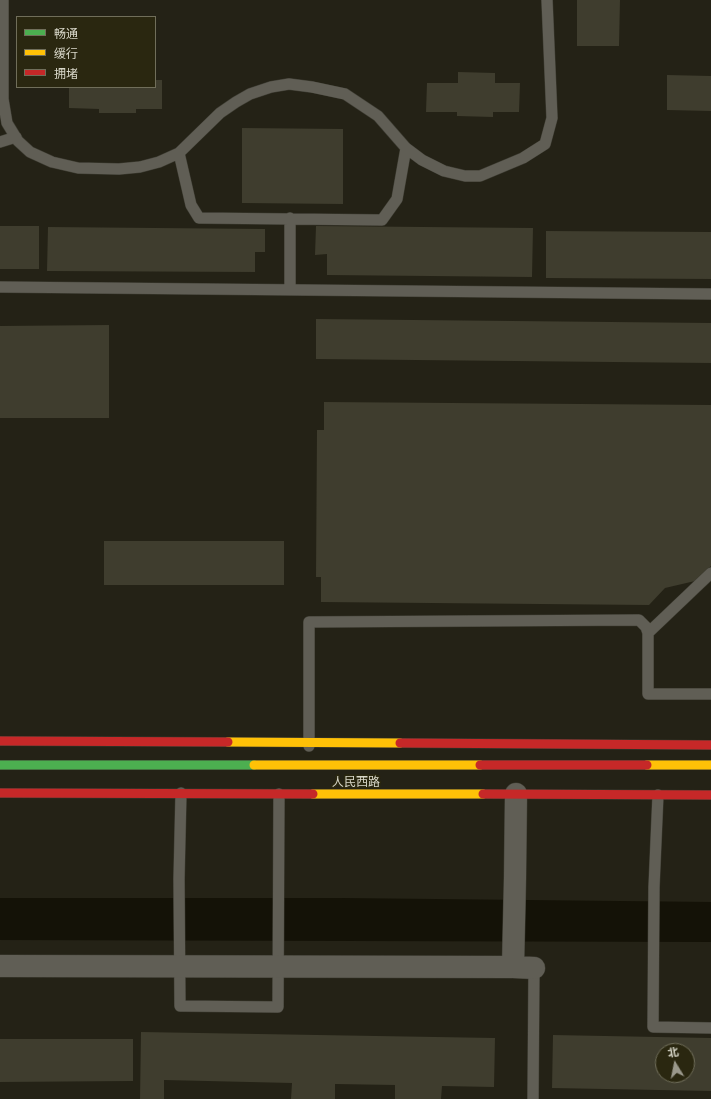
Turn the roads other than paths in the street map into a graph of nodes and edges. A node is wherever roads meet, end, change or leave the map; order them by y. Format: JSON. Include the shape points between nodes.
{"nodes":[{"id":1,"x":3,"y":0,"type":"edge"},
{"id":2,"x":547,"y":0,"type":"edge"},
{"id":3,"x":16,"y":137,"type":"junction"},
{"id":4,"x":0,"y":142,"type":"edge"},
{"id":5,"x":406,"y":148,"type":"junction"},
{"id":6,"x":179,"y":153,"type":"junction"},
{"id":7,"x":290,"y":218,"type":"junction"},
{"id":8,"x":0,"y":287,"type":"edge"},
{"id":9,"x":290,"y":290,"type":"junction"},
{"id":10,"x":711,"y":294,"type":"edge"},
{"id":11,"x":711,"y":573,"type":"edge"},
{"id":12,"x":648,"y":633,"type":"junction"},
{"id":13,"x":711,"y":694,"type":"edge"},
{"id":14,"x":0,"y":741,"type":"edge"},
{"id":15,"x":711,"y":745,"type":"edge"},
{"id":16,"x":0,"y":765,"type":"edge"},
{"id":17,"x":309,"y":765,"type":"junction"},
{"id":18,"x":711,"y":765,"type":"edge"},
{"id":19,"x":0,"y":793,"type":"edge"},
{"id":20,"x":181,"y":793,"type":"junction"},
{"id":21,"x":279,"y":794,"type":"junction"},
{"id":22,"x":516,"y":794,"type":"junction"},
{"id":23,"x":658,"y":795,"type":"junction"},
{"id":24,"x":711,"y":795,"type":"edge"},
{"id":25,"x":180,"y":960,"type":"junction"},
{"id":26,"x":278,"y":960,"type":"junction"},
{"id":27,"x":520,"y":962,"type":"junction"},
{"id":28,"x":0,"y":966,"type":"edge"},
{"id":29,"x":711,"y":1028,"type":"edge"},
{"id":30,"x":533,"y":1099,"type":"edge"}],
"edges":[{"from":1,"to":3,"type":"lane","via":[[3,98],[7,123]]},
{"from":2,"to":5,"type":"lane","via":[[552,118],[545,144],[523,158],[480,176],[465,176],[444,171]]},
{"from":3,"to":4,"type":"lane"},
{"from":3,"to":6,"type":"lane","via":[[30,152],[52,162],[78,168],[140,167]]},
{"from":5,"to":6,"type":"lane","via":[[378,116],[345,94],[312,86],[289,84],[250,94],[236,102],[220,113]]},
{"from":5,"to":7,"type":"lane","via":[[397,199],[382,220]]},
{"from":6,"to":7,"type":"lane","via":[[191,205],[199,218]]},
{"from":7,"to":9,"type":"lane"},
{"from":8,"to":9,"type":"lane"},
{"from":9,"to":10,"type":"lane"},
{"from":11,"to":12,"type":"lane"},
{"from":12,"to":13,"type":"lane","via":[[648,694]]},
{"from":12,"to":17,"type":"lane","via":[[639,620],[308,622]]},
{"from":14,"to":15,"type":"main road"},
{"from":16,"to":17,"type":"main road","name":"人民西路"},
{"from":17,"to":18,"type":"main road","name":"人民西路"},
{"from":19,"to":20,"type":"main road","name":"人民西路"},
{"from":20,"to":21,"type":"main road","name":"人民西路"},
{"from":20,"to":25,"type":"lane"},
{"from":21,"to":22,"type":"main road","name":"人民西路"},
{"from":21,"to":26,"type":"lane"},
{"from":22,"to":23,"type":"main road","name":"人民西路"},
{"from":22,"to":27,"type":"street","via":[[515,878]]},
{"from":23,"to":24,"type":"main road","name":"人民西路"},
{"from":23,"to":29,"type":"lane","via":[[654,887],[653,1027]]},
{"from":25,"to":26,"type":"street"},
{"from":25,"to":26,"type":"lane","via":[[180,1006],[256,1007],[278,1007]]},
{"from":25,"to":28,"type":"street"},
{"from":26,"to":27,"type":"street"},
{"from":27,"to":30,"type":"lane"}]}
